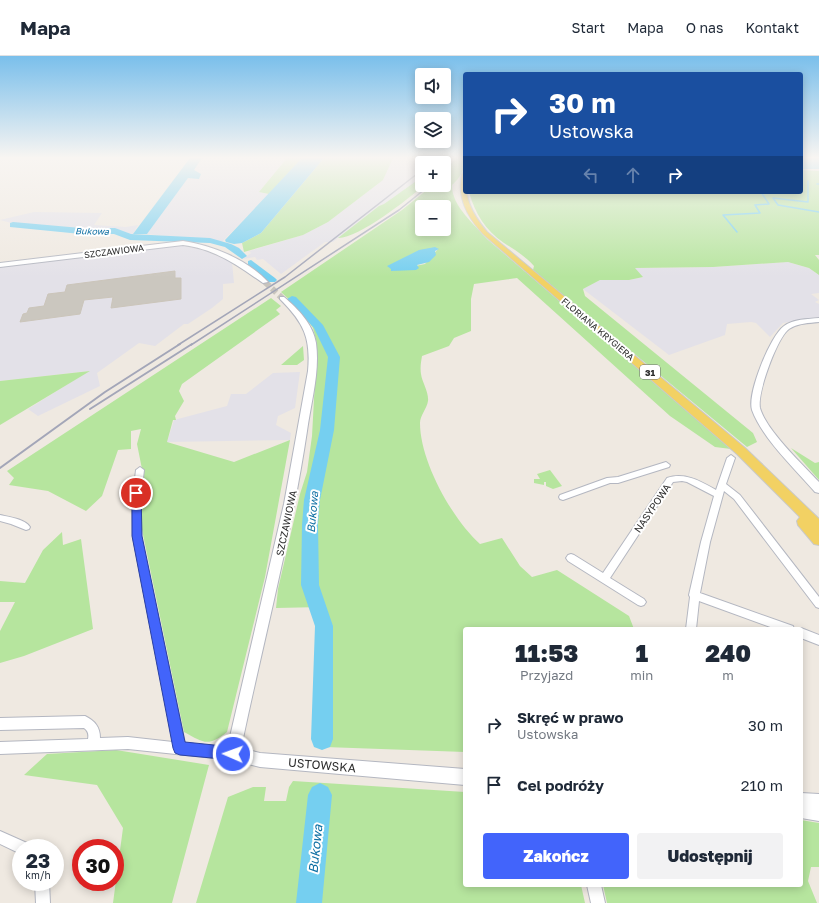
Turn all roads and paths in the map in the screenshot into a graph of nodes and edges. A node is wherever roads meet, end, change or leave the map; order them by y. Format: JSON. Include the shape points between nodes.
{"nodes":[{"id":1,"x":465,"y":198,"type":"edge"},
{"id":2,"x":0,"y":265,"type":"edge"},
{"id":3,"x":265,"y":282,"type":"tunnel mouth"},
{"id":4,"x":282,"y":298,"type":"tunnel mouth"},
{"id":5,"x":819,"y":320,"type":"edge"},
{"id":6,"x":732,"y":458,"type":"dead end"},
{"id":7,"x":666,"y":465,"type":"dead end"},
{"id":8,"x":140,"y":470,"type":"dead end"},
{"id":9,"x":722,"y":485,"type":"junction"},
{"id":10,"x":776,"y":487,"type":"junction"},
{"id":11,"x":819,"y":489,"type":"edge"},
{"id":12,"x":719,"y":495,"type":"junction"},
{"id":13,"x":563,"y":497,"type":"dead end"},
{"id":14,"x":0,"y":518,"type":"edge"},
{"id":15,"x":26,"y":527,"type":"dead end"},
{"id":16,"x":819,"y":527,"type":"edge"},
{"id":17,"x":819,"y":540,"type":"edge"},
{"id":18,"x":571,"y":558,"type":"dead end"},
{"id":19,"x":604,"y":579,"type":"junction"},
{"id":20,"x":694,"y":595,"type":"junction"},
{"id":21,"x":641,"y":602,"type":"dead end"},
{"id":22,"x":819,"y":604,"type":"edge"},
{"id":23,"x":692,"y":627,"type":"edge"},
{"id":24,"x":783,"y":627,"type":"edge"},
{"id":25,"x":803,"y":635,"type":"edge"},
{"id":26,"x":819,"y":640,"type":"edge"},
{"id":27,"x":0,"y":724,"type":"edge"},
{"id":28,"x":93,"y":744,"type":"junction"},
{"id":29,"x":0,"y":748,"type":"edge"},
{"id":30,"x":180,"y":748,"type":"junction"},
{"id":31,"x":233,"y":754,"type":"junction"},
{"id":32,"x":463,"y":777,"type":"edge"},
{"id":33,"x":803,"y":801,"type":"edge"},
{"id":34,"x":819,"y":802,"type":"edge"},
{"id":35,"x":803,"y":810,"type":"edge"},
{"id":36,"x":819,"y":813,"type":"edge"},
{"id":37,"x":0,"y":837,"type":"edge"},
{"id":38,"x":12,"y":843,"type":"edge"},
{"id":39,"x":594,"y":887,"type":"edge"},
{"id":40,"x":43,"y":891,"type":"edge"},
{"id":41,"x":44,"y":903,"type":"edge"},
{"id":42,"x":598,"y":903,"type":"edge"}],
"edges":[{"from":1,"to":10,"type":"main road","name":"FLORIANA KRYGIERA","number":"31","via":[[469,211],[481,228],[504,250],[726,437]]},
{"from":2,"to":3,"type":"street","name":"SZCZAWIOWA","via":[[184,243],[227,255]]},
{"from":4,"to":31,"type":"street","name":"SZCZAWIOWA","via":[[298,314],[308,331],[312,343],[312,364],[294,487]]},
{"from":5,"to":11,"type":"street","via":[[792,325],[780,335],[771,351],[755,400],[758,413],[781,446]]},
{"from":6,"to":9,"type":"street"},
{"from":7,"to":13,"type":"street","via":[[610,480]]},
{"from":8,"to":30,"type":"street","via":[[136,503],[137,536]]},
{"from":9,"to":12,"type":"street"},
{"from":9,"to":22,"type":"street","via":[[737,498]]},
{"from":10,"to":16,"type":"main road","name":"FLORIANA KRYGIERA","number":"31"},
{"from":10,"to":17,"type":"main road","name":"FLORIANA KRYGIERA","number":"31"},
{"from":12,"to":19,"type":"street","name":"NASYPOWA","via":[[685,479],[670,480]]},
{"from":12,"to":20,"type":"street"},
{"from":14,"to":15,"type":"street"},
{"from":18,"to":19,"type":"street"},
{"from":19,"to":21,"type":"street"},
{"from":20,"to":23,"type":"street"},
{"from":20,"to":24,"type":"street"},
{"from":25,"to":26,"type":"street"},
{"from":27,"to":28,"type":"street","via":[[85,722],[89,723],[93,730]]},
{"from":28,"to":29,"type":"street","name":"USTOWSKA"},
{"from":28,"to":30,"type":"street","name":"USTOWSKA","via":[[128,743]]},
{"from":30,"to":31,"type":"street","name":"USTOWSKA"},
{"from":31,"to":32,"type":"street","name":"USTOWSKA","via":[[260,760]]},
{"from":33,"to":34,"type":"street"},
{"from":35,"to":36,"type":"street"},
{"from":37,"to":38,"type":"street"},
{"from":39,"to":42,"type":"street"},
{"from":40,"to":41,"type":"street"}]}
